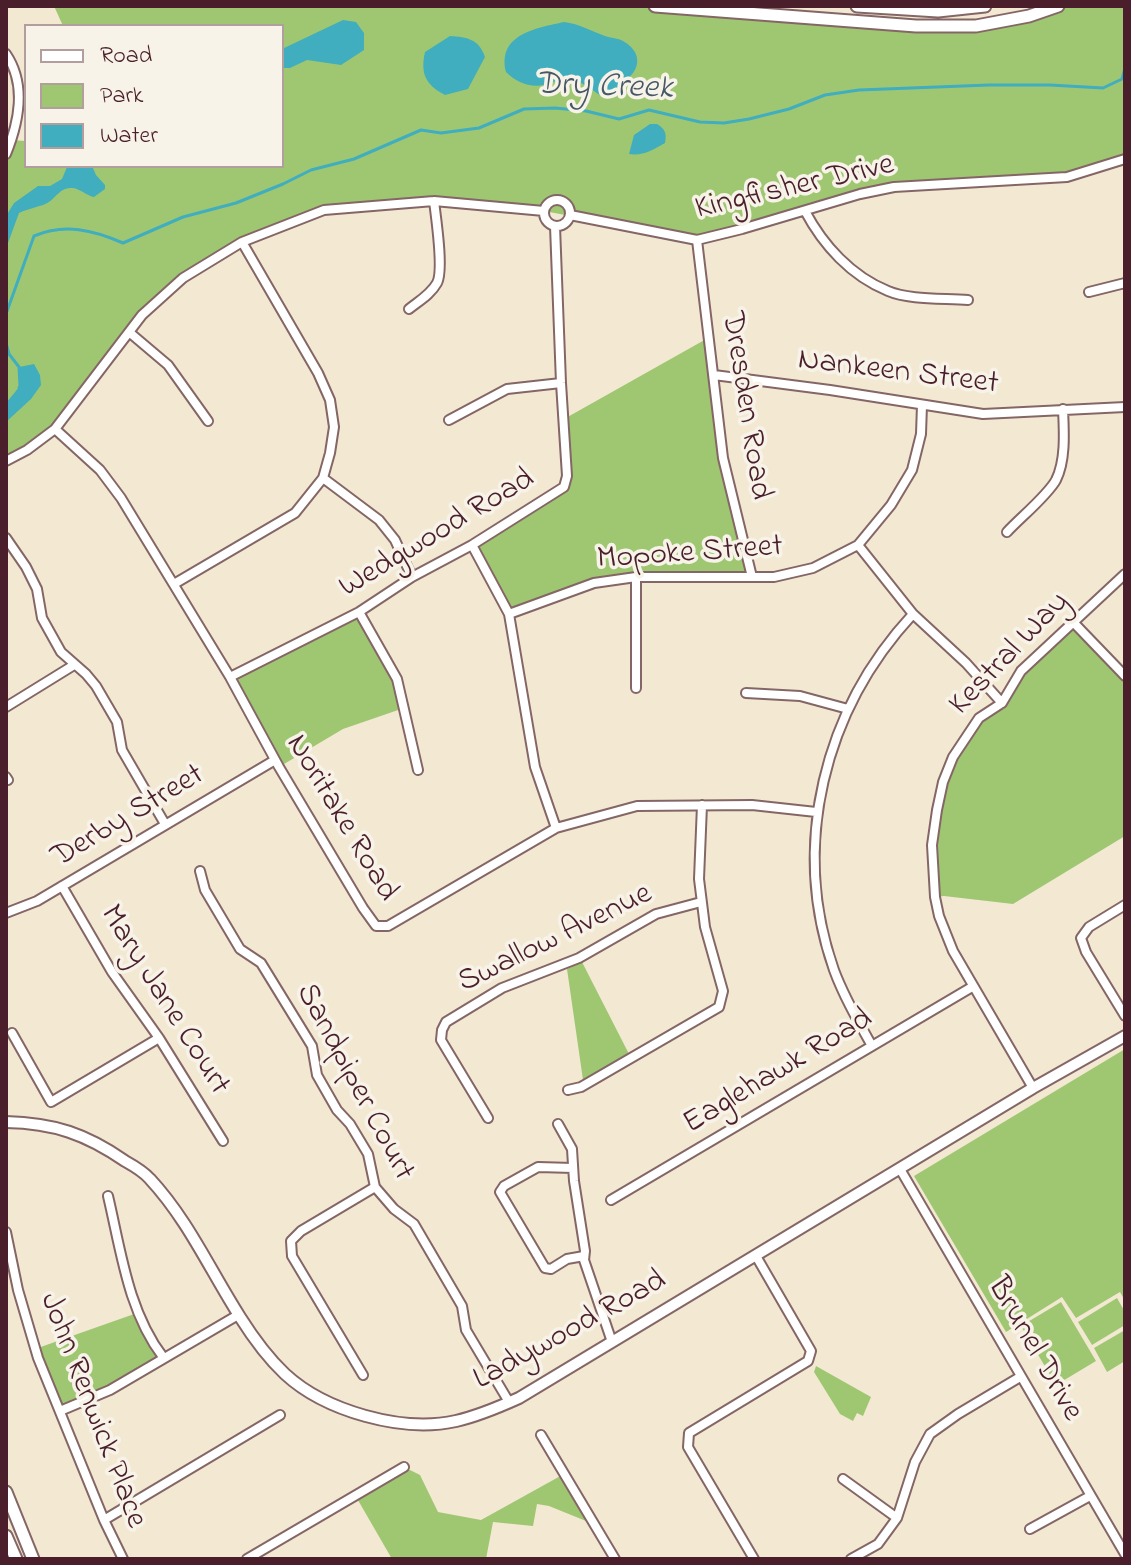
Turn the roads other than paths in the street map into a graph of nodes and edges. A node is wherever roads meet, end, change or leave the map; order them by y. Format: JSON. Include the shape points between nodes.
{"nodes":[{"id":1,"x":655,"y":6,"type":"edge"},
{"id":2,"x":857,"y":6,"type":"edge"},
{"id":3,"x":985,"y":6,"type":"edge"},
{"id":4,"x":1058,"y":6,"type":"edge"},
{"id":5,"x":729,"y":9,"type":"edge"},
{"id":6,"x":6,"y":54,"type":"edge"},
{"id":7,"x":6,"y":154,"type":"edge"},
{"id":8,"x":1125,"y":159,"type":"edge"},
{"id":9,"x":434,"y":201,"type":"junction"},
{"id":10,"x":544,"y":211,"type":"junction"},
{"id":11,"x":805,"y":211,"type":"junction"},
{"id":12,"x":570,"y":215,"type":"junction"},
{"id":13,"x":555,"y":226,"type":"junction"},
{"id":14,"x":697,"y":240,"type":"junction"},
{"id":15,"x":242,"y":242,"type":"junction"},
{"id":16,"x":1125,"y":283,"type":"edge"},
{"id":17,"x":1089,"y":292,"type":"dead end"},
{"id":18,"x":968,"y":300,"type":"dead end"},
{"id":19,"x":409,"y":309,"type":"dead end"},
{"id":20,"x":129,"y":332,"type":"junction"},
{"id":21,"x":714,"y":375,"type":"junction"},
{"id":22,"x":561,"y":383,"type":"junction"},
{"id":23,"x":922,"y":405,"type":"junction"},
{"id":24,"x":1125,"y":407,"type":"edge"},
{"id":25,"x":1063,"y":409,"type":"junction"},
{"id":26,"x":449,"y":420,"type":"dead end"},
{"id":27,"x":208,"y":421,"type":"dead end"},
{"id":28,"x":55,"y":429,"type":"junction"},
{"id":29,"x":6,"y":461,"type":"edge"},
{"id":30,"x":323,"y":478,"type":"junction"},
{"id":31,"x":1007,"y":532,"type":"dead end"},
{"id":32,"x":6,"y":538,"type":"edge"},
{"id":33,"x":472,"y":545,"type":"junction"},
{"id":34,"x":858,"y":545,"type":"junction"},
{"id":35,"x":1125,"y":574,"type":"edge"},
{"id":36,"x":412,"y":577,"type":"junction"},
{"id":37,"x":636,"y":577,"type":"junction"},
{"id":38,"x":752,"y":577,"type":"junction"},
{"id":39,"x":174,"y":584,"type":"junction"},
{"id":40,"x":359,"y":612,"type":"junction"},
{"id":41,"x":509,"y":614,"type":"junction"},
{"id":42,"x":913,"y":614,"type":"junction"},
{"id":43,"x":1074,"y":623,"type":"junction"},
{"id":44,"x":74,"y":665,"type":"junction"},
{"id":45,"x":1125,"y":676,"type":"edge"},
{"id":46,"x":230,"y":677,"type":"junction"},
{"id":47,"x":636,"y":688,"type":"dead end"},
{"id":48,"x":746,"y":693,"type":"dead end"},
{"id":49,"x":1002,"y":703,"type":"junction"},
{"id":50,"x":6,"y":707,"type":"edge"},
{"id":51,"x":848,"y":709,"type":"junction"},
{"id":52,"x":275,"y":760,"type":"junction"},
{"id":53,"x":418,"y":770,"type":"dead end"},
{"id":54,"x":702,"y":805,"type":"junction"},
{"id":55,"x":816,"y":812,"type":"junction"},
{"id":56,"x":165,"y":824,"type":"junction"},
{"id":57,"x":556,"y":828,"type":"junction"},
{"id":58,"x":200,"y":871,"type":"dead end"},
{"id":59,"x":62,"y":886,"type":"junction"},
{"id":60,"x":701,"y":902,"type":"junction"},
{"id":61,"x":1125,"y":905,"type":"edge"},
{"id":62,"x":6,"y":913,"type":"edge"},
{"id":63,"x":972,"y":987,"type":"junction"},
{"id":64,"x":1125,"y":1016,"type":"edge"},
{"id":65,"x":12,"y":1033,"type":"dead end"},
{"id":66,"x":1125,"y":1036,"type":"edge"},
{"id":67,"x":159,"y":1038,"type":"junction"},
{"id":68,"x":872,"y":1046,"type":"junction"},
{"id":69,"x":1033,"y":1088,"type":"junction"},
{"id":70,"x":568,"y":1090,"type":"dead end"},
{"id":71,"x":488,"y":1118,"type":"dead end"},
{"id":72,"x":6,"y":1122,"type":"edge"},
{"id":73,"x":558,"y":1124,"type":"dead end"},
{"id":74,"x":223,"y":1141,"type":"dead end"},
{"id":75,"x":573,"y":1168,"type":"junction"},
{"id":76,"x":900,"y":1169,"type":"junction"},
{"id":77,"x":375,"y":1187,"type":"junction"},
{"id":78,"x":108,"y":1196,"type":"dead end"},
{"id":79,"x":611,"y":1200,"type":"dead end"},
{"id":80,"x":6,"y":1232,"type":"edge"},
{"id":81,"x":584,"y":1256,"type":"junction"},
{"id":82,"x":756,"y":1256,"type":"junction"},
{"id":83,"x":238,"y":1315,"type":"junction"},
{"id":84,"x":612,"y":1342,"type":"junction"},
{"id":85,"x":163,"y":1357,"type":"junction"},
{"id":86,"x":363,"y":1375,"type":"dead end"},
{"id":87,"x":1020,"y":1377,"type":"junction"},
{"id":88,"x":509,"y":1402,"type":"junction"},
{"id":89,"x":60,"y":1411,"type":"junction"},
{"id":90,"x":280,"y":1415,"type":"dead end"},
{"id":91,"x":541,"y":1435,"type":"dead end"},
{"id":92,"x":404,"y":1467,"type":"dead end"},
{"id":93,"x":843,"y":1479,"type":"dead end"},
{"id":94,"x":7,"y":1496,"type":"edge"},
{"id":95,"x":1090,"y":1496,"type":"junction"},
{"id":96,"x":897,"y":1518,"type":"junction"},
{"id":97,"x":104,"y":1520,"type":"junction"},
{"id":98,"x":1030,"y":1529,"type":"dead end"},
{"id":99,"x":6,"y":1536,"type":"edge"},
{"id":100,"x":1125,"y":1554,"type":"edge"},
{"id":101,"x":16,"y":1559,"type":"edge"},
{"id":102,"x":33,"y":1559,"type":"edge"},
{"id":103,"x":123,"y":1559,"type":"edge"},
{"id":104,"x":247,"y":1559,"type":"edge"},
{"id":105,"x":615,"y":1559,"type":"edge"},
{"id":106,"x":754,"y":1559,"type":"edge"},
{"id":107,"x":851,"y":1559,"type":"edge"}],
"edges":[{"from":1,"to":5,"type":"main road"},
{"from":2,"to":3,"type":"main road","via":[[938,11]]},
{"from":4,"to":5,"type":"main road","via":[[976,26],[916,26]]},
{"from":6,"to":7,"type":"street","via":[[18,81],[19,104]]},
{"from":8,"to":11,"type":"street","name":"Kingfisher Drive","via":[[1067,177],[894,187]]},
{"from":9,"to":10,"type":"street"},
{"from":9,"to":15,"type":"street","via":[[324,210]]},
{"from":9,"to":19,"type":"street","via":[[439,281]]},
{"from":10,"to":12,"type":"street","via":[[557,200],[565,203]]},
{"from":10,"to":13,"type":"street"},
{"from":11,"to":14,"type":"street","name":"Kingfisher Drive"},
{"from":11,"to":18,"type":"street","via":[[818,235],[856,274],[889,292]]},
{"from":12,"to":13,"type":"street"},
{"from":12,"to":14,"type":"street","name":"Kingfisher Drive"},
{"from":13,"to":22,"type":"street","name":"Wedgwood Road"},
{"from":14,"to":21,"type":"street","name":"Dresden Road"},
{"from":15,"to":20,"type":"street","via":[[183,278]]},
{"from":15,"to":30,"type":"street","via":[[330,400],[334,427]]},
{"from":16,"to":17,"type":"street"},
{"from":20,"to":27,"type":"street","via":[[168,365]]},
{"from":20,"to":28,"type":"street"},
{"from":21,"to":23,"type":"street","name":"Nankeen Street"},
{"from":21,"to":38,"type":"street","name":"Dresden Road","via":[[723,458]]},
{"from":22,"to":26,"type":"street","via":[[507,389]]},
{"from":22,"to":33,"type":"street","name":"Wedgwood Road","via":[[564,487]]},
{"from":23,"to":25,"type":"street","name":"Nankeen Street","via":[[983,414]]},
{"from":23,"to":34,"type":"street","name":"Mopoke Street","via":[[912,470]]},
{"from":24,"to":25,"type":"street","name":"Nankeen Street"},
{"from":25,"to":31,"type":"street","via":[[1064,439],[1054,484]]},
{"from":28,"to":29,"type":"street"},
{"from":28,"to":39,"type":"street","name":"Noritake Road","via":[[100,470]]},
{"from":30,"to":36,"type":"street","via":[[379,520]]},
{"from":30,"to":39,"type":"street","via":[[295,513]]},
{"from":32,"to":44,"type":"street","via":[[37,589],[42,618]]},
{"from":33,"to":36,"type":"street","name":"Wedgwood Road"},
{"from":33,"to":41,"type":"street"},
{"from":34,"to":38,"type":"street","name":"Mopoke Street","via":[[813,568]]},
{"from":34,"to":42,"type":"street"},
{"from":35,"to":43,"type":"street","name":"Kestral Way"},
{"from":36,"to":40,"type":"street","name":"Wedgwood Road"},
{"from":37,"to":38,"type":"street","name":"Mopoke Street"},
{"from":37,"to":41,"type":"street","name":"Mopoke Street","via":[[594,583]]},
{"from":37,"to":47,"type":"street"},
{"from":39,"to":46,"type":"street","name":"Noritake Road"},
{"from":40,"to":46,"type":"street","name":"Wedgwood Road"},
{"from":40,"to":53,"type":"street","via":[[397,679]]},
{"from":41,"to":57,"type":"street","via":[[535,767]]},
{"from":42,"to":49,"type":"street"},
{"from":42,"to":51,"type":"street","via":[[890,639]]},
{"from":43,"to":45,"type":"street"},
{"from":43,"to":49,"type":"street","name":"Kestral Way","via":[[1021,671]]},
{"from":44,"to":50,"type":"street"},
{"from":44,"to":56,"type":"street","via":[[96,686],[117,722],[122,750]]},
{"from":46,"to":52,"type":"street","name":"Noritake Road"},
{"from":48,"to":51,"type":"street","via":[[800,696]]},
{"from":49,"to":63,"type":"street","name":"Kestral Way","via":[[979,718],[953,757],[932,845],[939,916]]},
{"from":51,"to":55,"type":"street"},
{"from":52,"to":56,"type":"street","name":"Derby Street"},
{"from":52,"to":57,"type":"street","name":"Noritake Road","via":[[376,926],[388,926]]},
{"from":54,"to":55,"type":"street","name":"Noritake Road"},
{"from":54,"to":57,"type":"street","name":"Noritake Road","via":[[637,806]]},
{"from":54,"to":60,"type":"street"},
{"from":55,"to":68,"type":"street","via":[[815,872],[825,936],[845,997]]},
{"from":56,"to":59,"type":"street","name":"Derby Street"},
{"from":58,"to":77,"type":"street","name":"Sandpiper Court","via":[[205,890],[240,949],[261,963],[312,1046],[317,1075],[368,1154]]},
{"from":59,"to":62,"type":"street","name":"Derby Street"},
{"from":59,"to":67,"type":"street","name":"Mary Jane Court","via":[[112,972]]},
{"from":60,"to":70,"type":"street","via":[[723,991],[719,1007]]},
{"from":60,"to":71,"type":"street","name":"Swallow Avenue","via":[[656,914],[579,958],[502,988],[446,1022],[441,1040]]},
{"from":61,"to":64,"type":"street","via":[[1081,938]]},
{"from":63,"to":68,"type":"street","name":"Eaglehawk Road"},
{"from":63,"to":69,"type":"street","name":"Kestral Way"},
{"from":65,"to":67,"type":"street","via":[[51,1102]]},
{"from":66,"to":69,"type":"street","name":"Ladywood Road"},
{"from":67,"to":74,"type":"street","name":"Mary Jane Court"},
{"from":68,"to":79,"type":"street","name":"Eaglehawk Road"},
{"from":69,"to":76,"type":"street","name":"Ladywood Road"},
{"from":72,"to":83,"type":"street","name":"Ladywood Road","via":[[61,1128],[104,1146],[148,1176],[179,1213]]},
{"from":73,"to":75,"type":"street","via":[[572,1149]]},
{"from":75,"to":81,"type":"street"},
{"from":75,"to":81,"type":"street","via":[[538,1167],[500,1192],[545,1268]]},
{"from":76,"to":82,"type":"street","name":"Ladywood Road"},
{"from":76,"to":87,"type":"street","name":"Brunel Drive"},
{"from":77,"to":86,"type":"street","via":[[291,1241],[292,1256]]},
{"from":77,"to":88,"type":"street","name":"Sandpiper Court","via":[[414,1224],[462,1306],[466,1330]]},
{"from":78,"to":85,"type":"street","via":[[137,1313]]},
{"from":80,"to":89,"type":"street","name":"John Renwick Place","via":[[35,1349]]},
{"from":81,"to":84,"type":"street"},
{"from":82,"to":84,"type":"street","name":"Ladywood Road"},
{"from":82,"to":106,"type":"street","via":[[811,1351],[808,1361],[689,1433],[688,1447]]},
{"from":83,"to":85,"type":"street"},
{"from":83,"to":88,"type":"street","name":"Ladywood Road","via":[[286,1374],[323,1401],[376,1419],[436,1424]]},
{"from":84,"to":88,"type":"street","name":"Ladywood Road"},
{"from":85,"to":89,"type":"street","via":[[110,1390]]},
{"from":87,"to":95,"type":"street","name":"Brunel Drive"},
{"from":87,"to":96,"type":"street","via":[[930,1434]]},
{"from":89,"to":97,"type":"street","name":"John Renwick Place"},
{"from":90,"to":97,"type":"street"},
{"from":91,"to":105,"type":"street"},
{"from":92,"to":104,"type":"street"},
{"from":93,"to":96,"type":"street"},
{"from":94,"to":102,"type":"main road"},
{"from":95,"to":98,"type":"street"},
{"from":95,"to":100,"type":"street","name":"Brunel Drive"},
{"from":96,"to":107,"type":"street","via":[[878,1544]]},
{"from":97,"to":103,"type":"street","name":"John Renwick Place"},
{"from":99,"to":101,"type":"main road"}]}
